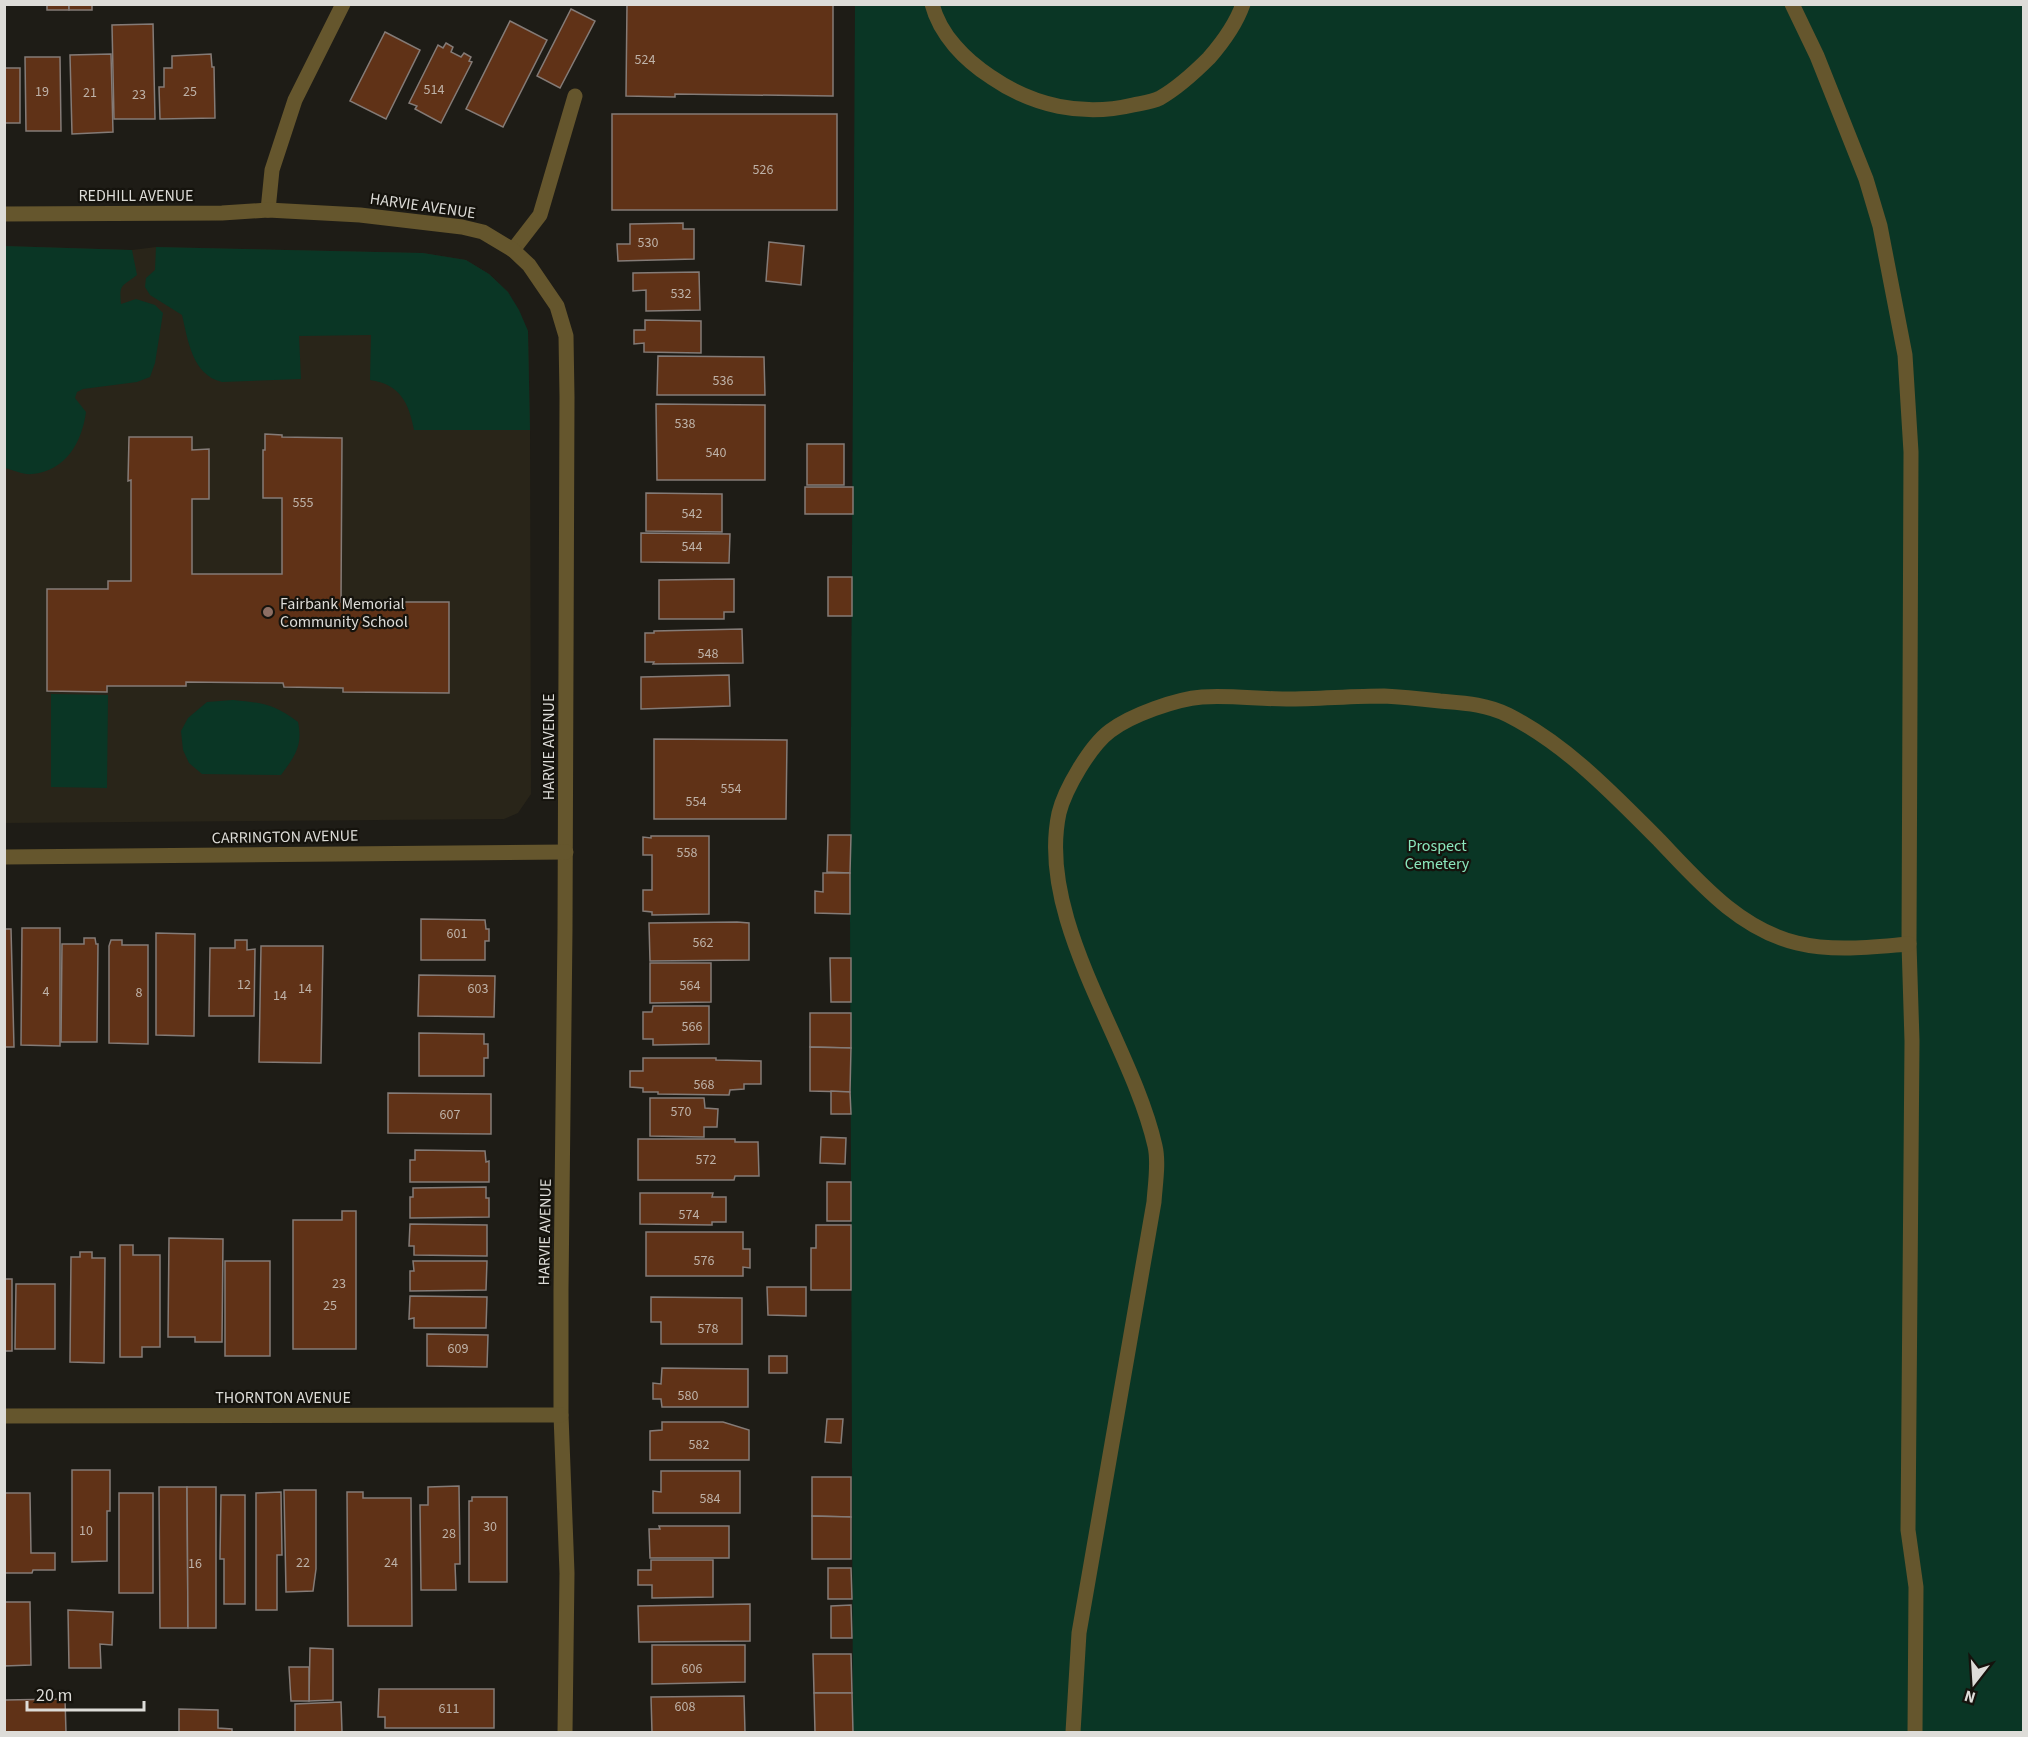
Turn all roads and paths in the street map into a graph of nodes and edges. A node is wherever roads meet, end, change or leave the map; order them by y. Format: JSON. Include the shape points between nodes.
{"nodes":[{"id":1,"x":343,"y":4,"type":"edge"},
{"id":2,"x":932,"y":4,"type":"edge"},
{"id":3,"x":1243,"y":4,"type":"edge"},
{"id":4,"x":1792,"y":4,"type":"edge"},
{"id":5,"x":575,"y":96,"type":"dead end"},
{"id":6,"x":268,"y":210,"type":"junction"},
{"id":7,"x":4,"y":214,"type":"edge"},
{"id":8,"x":513,"y":250,"type":"junction"},
{"id":9,"x":566,"y":852,"type":"junction"},
{"id":10,"x":4,"y":857,"type":"edge"},
{"id":11,"x":1909,"y":944,"type":"junction"},
{"id":12,"x":561,"y":1415,"type":"junction"},
{"id":13,"x":4,"y":1416,"type":"edge"},
{"id":14,"x":566,"y":1732,"type":"edge"},
{"id":15,"x":1072,"y":1732,"type":"edge"},
{"id":16,"x":1915,"y":1732,"type":"edge"}],
"edges":[{"from":1,"to":6,"type":"street","via":[[295,100],[272,170]]},
{"from":2,"to":3,"type":"street","via":[[948,38],[971,64],[1001,84],[1030,99],[1073,110],[1115,110],[1158,99],[1193,75],[1213,53]]},
{"from":4,"to":11,"type":"street","via":[[1866,179],[1880,226],[1905,355],[1911,452]]},
{"from":5,"to":8,"type":"street","via":[[540,215]]},
{"from":6,"to":7,"type":"street","name":"REDHILL AVENUE"},
{"from":6,"to":8,"type":"street","name":"HARVIE AVENUE","via":[[360,215],[462,227],[483,232]]},
{"from":8,"to":9,"type":"street","name":"HARVIE AVENUE","via":[[529,265],[557,306],[566,336]]},
{"from":9,"to":10,"type":"street","name":"CARRINGTON AVENUE"},
{"from":9,"to":12,"type":"street","name":"HARVIE AVENUE"},
{"from":11,"to":15,"type":"street","via":[[1821,948],[1766,932],[1734,914],[1563,749],[1506,714],[1485,706],[1386,696],[1200,697],[1164,705],[1111,729],[1094,746],[1076,775],[1060,810],[1055,846],[1069,924],[1140,1098],[1156,1150],[1154,1202],[1079,1634]]},
{"from":11,"to":16,"type":"street","via":[[1912,1041],[1908,1530],[1916,1587]]},
{"from":12,"to":13,"type":"street","name":"THORNTON AVENUE"},
{"from":12,"to":14,"type":"street","name":"HARVIE AVENUE","via":[[567,1573]]}]}
